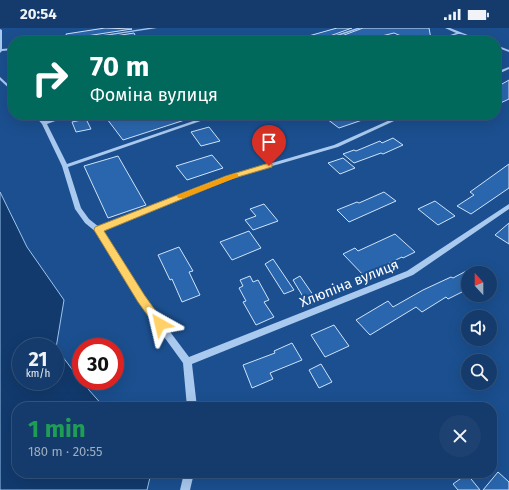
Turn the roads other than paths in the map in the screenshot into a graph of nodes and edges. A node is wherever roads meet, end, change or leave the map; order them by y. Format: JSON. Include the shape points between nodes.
{"nodes":[{"id":1,"x":155,"y":28,"type":"edge"},
{"id":2,"x":360,"y":28,"type":"edge"},
{"id":3,"x":447,"y":28,"type":"edge"},
{"id":4,"x":0,"y":30,"type":"edge"},
{"id":5,"x":459,"y":33,"type":"junction"},
{"id":6,"x":100,"y":36,"type":"edge"},
{"id":7,"x":335,"y":36,"type":"edge"},
{"id":8,"x":450,"y":36,"type":"edge"},
{"id":9,"x":468,"y":36,"type":"edge"},
{"id":10,"x":0,"y":51,"type":"edge"},
{"id":11,"x":0,"y":78,"type":"edge"},
{"id":12,"x":6,"y":84,"type":"joint"},
{"id":13,"x":8,"y":86,"type":"edge"},
{"id":14,"x":41,"y":120,"type":"edge"},
{"id":15,"x":54,"y":120,"type":"edge"},
{"id":16,"x":201,"y":120,"type":"edge"},
{"id":17,"x":393,"y":120,"type":"edge"},
{"id":18,"x":44,"y":123,"type":"junction"},
{"id":19,"x":65,"y":166,"type":"junction"},
{"id":20,"x":509,"y":206,"type":"edge"},
{"id":21,"x":98,"y":230,"type":"junction"},
{"id":22,"x":187,"y":362,"type":"junction"},
{"id":23,"x":191,"y":402,"type":"edge"},
{"id":24,"x":188,"y":478,"type":"edge"},
{"id":25,"x":186,"y":490,"type":"edge"}],
"edges":[{"from":1,"to":6,"type":"street"},
{"from":2,"to":7,"type":"street"},
{"from":3,"to":5,"type":"street"},
{"from":4,"to":10,"type":"street"},
{"from":5,"to":8,"type":"street"},
{"from":5,"to":9,"type":"street"},
{"from":11,"to":12,"type":"street"},
{"from":12,"to":13,"type":"street"},
{"from":14,"to":18,"type":"street"},
{"from":15,"to":18,"type":"street"},
{"from":16,"to":19,"type":"street"},
{"from":17,"to":21,"type":"street","via":[[336,146],[229,177]]},
{"from":18,"to":19,"type":"street"},
{"from":19,"to":21,"type":"street","via":[[78,209]]},
{"from":20,"to":22,"type":"street","name":"Хлюпіна вулиця","via":[[410,273]]},
{"from":21,"to":22,"type":"street","via":[[141,299]]},
{"from":22,"to":23,"type":"street"},
{"from":24,"to":25,"type":"street"}]}
